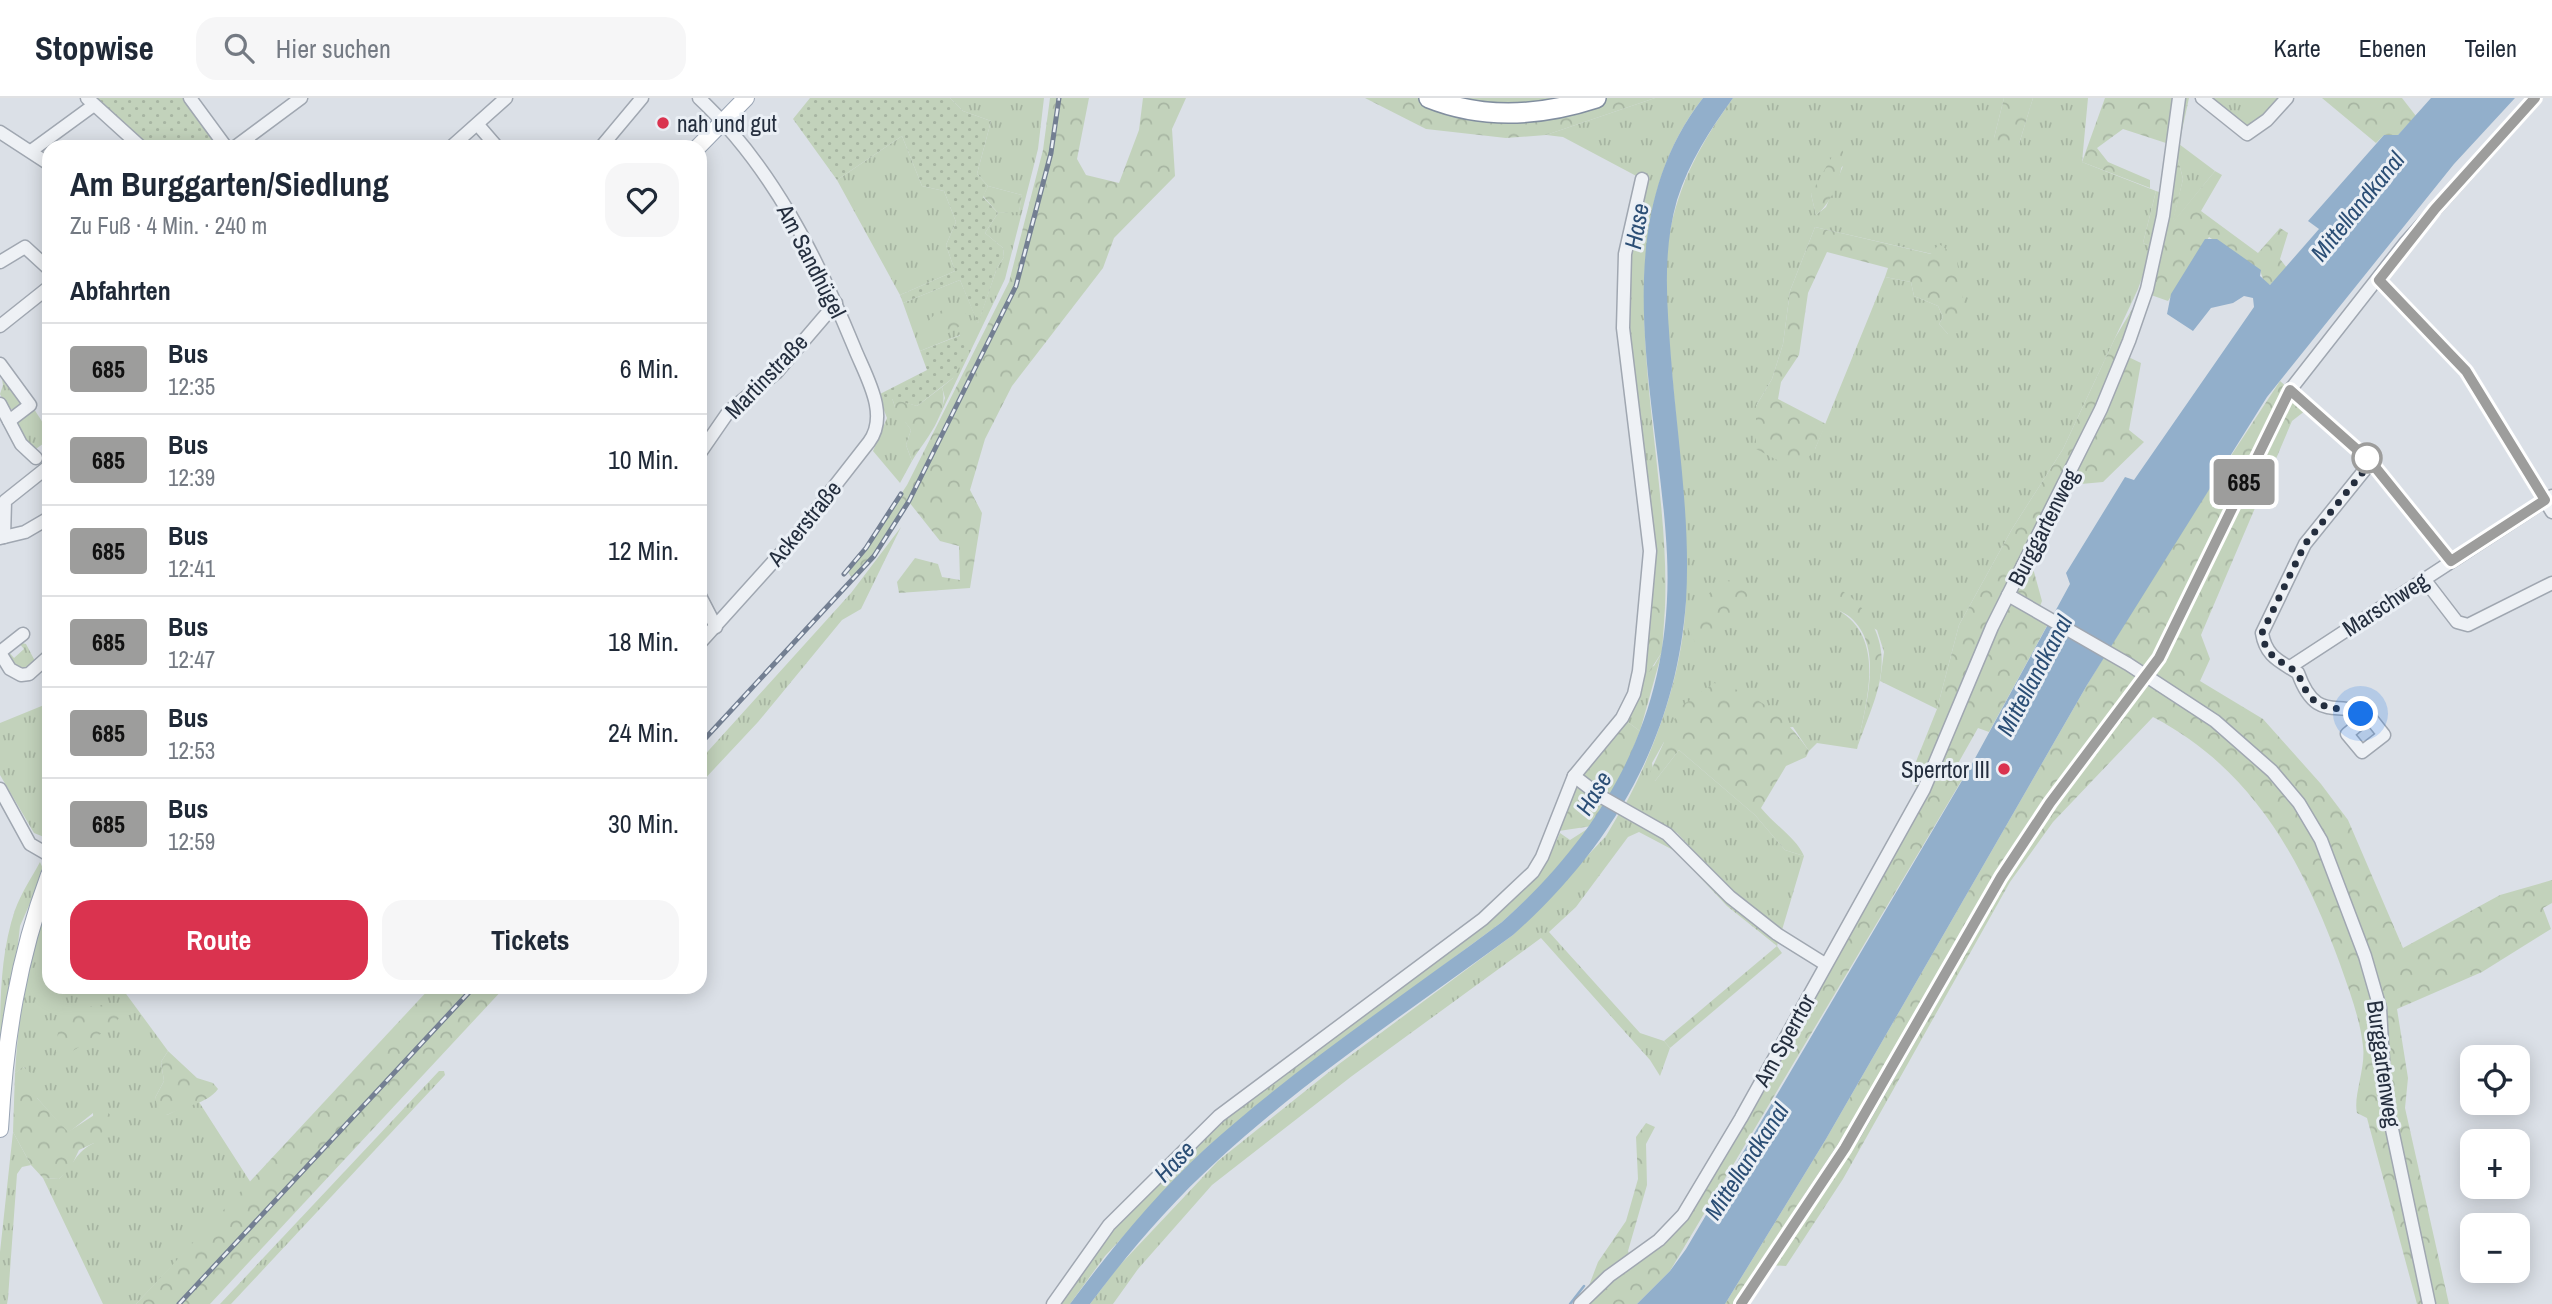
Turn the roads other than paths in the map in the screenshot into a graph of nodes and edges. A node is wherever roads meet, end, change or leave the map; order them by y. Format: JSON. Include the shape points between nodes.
{"nodes":[{"id":1,"x":190,"y":98,"type":"edge"},
{"id":2,"x":301,"y":98,"type":"edge"},
{"id":3,"x":506,"y":98,"type":"edge"},
{"id":4,"x":642,"y":98,"type":"edge"},
{"id":5,"x":699,"y":98,"type":"edge"},
{"id":6,"x":746,"y":98,"type":"edge"},
{"id":7,"x":1429,"y":98,"type":"edge"},
{"id":8,"x":1596,"y":98,"type":"edge"},
{"id":9,"x":2179,"y":98,"type":"edge"},
{"id":10,"x":2202,"y":98,"type":"edge"},
{"id":11,"x":2287,"y":98,"type":"edge"},
{"id":12,"x":2535,"y":98,"type":"edge"},
{"id":13,"x":90,"y":101,"type":"edge"},
{"id":14,"x":724,"y":122,"type":"junction"},
{"id":15,"x":478,"y":125,"type":"junction"},
{"id":16,"x":0,"y":132,"type":"edge"},
{"id":17,"x":44,"y":140,"type":"edge"},
{"id":18,"x":133,"y":140,"type":"edge"},
{"id":19,"x":221,"y":140,"type":"edge"},
{"id":20,"x":244,"y":140,"type":"edge"},
{"id":21,"x":460,"y":140,"type":"edge"},
{"id":22,"x":490,"y":140,"type":"edge"},
{"id":23,"x":607,"y":140,"type":"edge"},
{"id":24,"x":705,"y":140,"type":"edge"},
{"id":25,"x":42,"y":142,"type":"edge"},
{"id":26,"x":31,"y":151,"type":"junction"},
{"id":27,"x":42,"y":159,"type":"edge"},
{"id":28,"x":1642,"y":179,"type":"dead end"},
{"id":29,"x":0,"y":262,"type":"edge"},
{"id":30,"x":42,"y":263,"type":"edge"},
{"id":31,"x":2379,"y":280,"type":"junction"},
{"id":32,"x":42,"y":293,"type":"edge"},
{"id":33,"x":836,"y":303,"type":"junction"},
{"id":34,"x":0,"y":326,"type":"edge"},
{"id":35,"x":0,"y":364,"type":"edge"},
{"id":36,"x":2290,"y":390,"type":"junction"},
{"id":37,"x":0,"y":404,"type":"edge"},
{"id":38,"x":879,"y":412,"type":"joint"},
{"id":39,"x":9,"y":421,"type":"junction"},
{"id":40,"x":707,"y":443,"type":"edge"},
{"id":41,"x":36,"y":457,"type":"dead end"},
{"id":42,"x":2371,"y":462,"type":"junction"},
{"id":43,"x":42,"y":471,"type":"edge"},
{"id":44,"x":2548,"y":498,"type":"edge"},
{"id":45,"x":2,"y":499,"type":"edge"},
{"id":46,"x":2552,"y":512,"type":"edge"},
{"id":47,"x":42,"y":522,"type":"edge"},
{"id":48,"x":2,"y":538,"type":"edge"},
{"id":49,"x":2451,"y":561,"type":"junction"},
{"id":50,"x":2424,"y":579,"type":"junction"},
{"id":51,"x":2552,"y":583,"type":"edge"},
{"id":52,"x":2008,"y":596,"type":"junction"},
{"id":53,"x":707,"y":609,"type":"edge"},
{"id":54,"x":716,"y":626,"type":"junction"},
{"id":55,"x":23,"y":634,"type":"dead end"},
{"id":56,"x":707,"y":636,"type":"edge"},
{"id":57,"x":0,"y":652,"type":"edge"},
{"id":58,"x":42,"y":662,"type":"edge"},
{"id":59,"x":2290,"y":667,"type":"junction"},
{"id":60,"x":2145,"y":677,"type":"junction"},
{"id":61,"x":2365,"y":719,"type":"dead end"},
{"id":62,"x":1574,"y":776,"type":"junction"},
{"id":63,"x":0,"y":789,"type":"edge"},
{"id":64,"x":4,"y":806,"type":"edge"},
{"id":65,"x":42,"y":851,"type":"edge"},
{"id":66,"x":42,"y":896,"type":"edge"},
{"id":67,"x":1825,"y":964,"type":"junction"},
{"id":68,"x":0,"y":1125,"type":"edge"},
{"id":69,"x":1053,"y":1304,"type":"edge"},
{"id":70,"x":1580,"y":1304,"type":"edge"},
{"id":71,"x":1741,"y":1304,"type":"edge"},
{"id":72,"x":2429,"y":1304,"type":"edge"}],
"edges":[{"from":1,"to":19,"type":"street"},
{"from":2,"to":20,"type":"street"},
{"from":3,"to":15,"type":"street"},
{"from":4,"to":23,"type":"street"},
{"from":5,"to":14,"type":"street","name":"Am Sandhügel"},
{"from":6,"to":14,"type":"main road"},
{"from":7,"to":8,"type":"highway","via":[[1458,108],[1513,114],[1558,109]]},
{"from":9,"to":52,"type":"street","name":"Burggartenweg","via":[[2163,216],[2147,289],[2106,398]]},
{"from":10,"to":11,"type":"street","via":[[2246,134]]},
{"from":12,"to":31,"type":"street","via":[[2406,242]]},
{"from":13,"to":17,"type":"street"},
{"from":13,"to":18,"type":"street"},
{"from":14,"to":24,"type":"main road"},
{"from":14,"to":33,"type":"street","name":"Am Sandhügel","via":[[784,205]]},
{"from":15,"to":21,"type":"street"},
{"from":15,"to":22,"type":"street"},
{"from":16,"to":26,"type":"street"},
{"from":25,"to":26,"type":"street"},
{"from":26,"to":27,"type":"street"},
{"from":28,"to":62,"type":"street","via":[[1625,254],[1623,328],[1650,551],[1646,621],[1634,694],[1622,718]]},
{"from":29,"to":30,"type":"street","via":[[25,247]]},
{"from":31,"to":36,"type":"street"},
{"from":31,"to":44,"type":"street","via":[[2466,371]]},
{"from":32,"to":34,"type":"street"},
{"from":33,"to":38,"type":"street","name":"Am Sandhügel"},
{"from":33,"to":40,"type":"street","name":"Martinstraße","via":[[776,373],[729,411]]},
{"from":35,"to":39,"type":"street","via":[[30,405]]},
{"from":36,"to":42,"type":"street"},
{"from":36,"to":60,"type":"street","via":[[2186,606]]},
{"from":37,"to":39,"type":"street"},
{"from":38,"to":54,"type":"street","name":"Ackerstraße","via":[[869,442],[791,542]]},
{"from":39,"to":41,"type":"street","via":[[21,444]]},
{"from":42,"to":49,"type":"street"},
{"from":42,"to":59,"type":"street","via":[[2305,544],[2262,633],[2264,647],[2274,660]]},
{"from":43,"to":45,"type":"street"},
{"from":44,"to":46,"type":"street"},
{"from":44,"to":49,"type":"street","name":"Marschweg"},
{"from":45,"to":48,"type":"street"},
{"from":47,"to":48,"type":"street"},
{"from":49,"to":50,"type":"street","name":"Marschweg"},
{"from":50,"to":51,"type":"street","via":[[2457,622],[2469,625]]},
{"from":50,"to":59,"type":"street","name":"Marschweg"},
{"from":52,"to":60,"type":"street","name":"Burggartenweg"},
{"from":52,"to":67,"type":"street","name":"Am Sperrtor","via":[[1924,789]]},
{"from":53,"to":54,"type":"street"},
{"from":54,"to":56,"type":"street","name":"Ackerstraße"},
{"from":55,"to":57,"type":"street"},
{"from":57,"to":58,"type":"street","via":[[10,669],[20,675],[29,674]]},
{"from":59,"to":61,"type":"street","via":[[2315,703],[2349,710]]},
{"from":60,"to":71,"type":"street","via":[[2001,877],[1849,1142]]},
{"from":60,"to":72,"type":"street","name":"Burggartenweg","via":[[2215,722],[2272,771],[2321,840],[2380,1008],[2385,1096]]},
{"from":62,"to":67,"type":"street","via":[[1683,847],[1730,897]]},
{"from":62,"to":69,"type":"street","via":[[1533,872],[1483,919],[1219,1116],[1110,1225]]},
{"from":63,"to":64,"type":"street"},
{"from":64,"to":65,"type":"street","via":[[30,844]]},
{"from":66,"to":68,"type":"main road","via":[[18,973]]},
{"from":67,"to":70,"type":"street","name":"Am Sperrtor","via":[[1683,1215]]}]}
